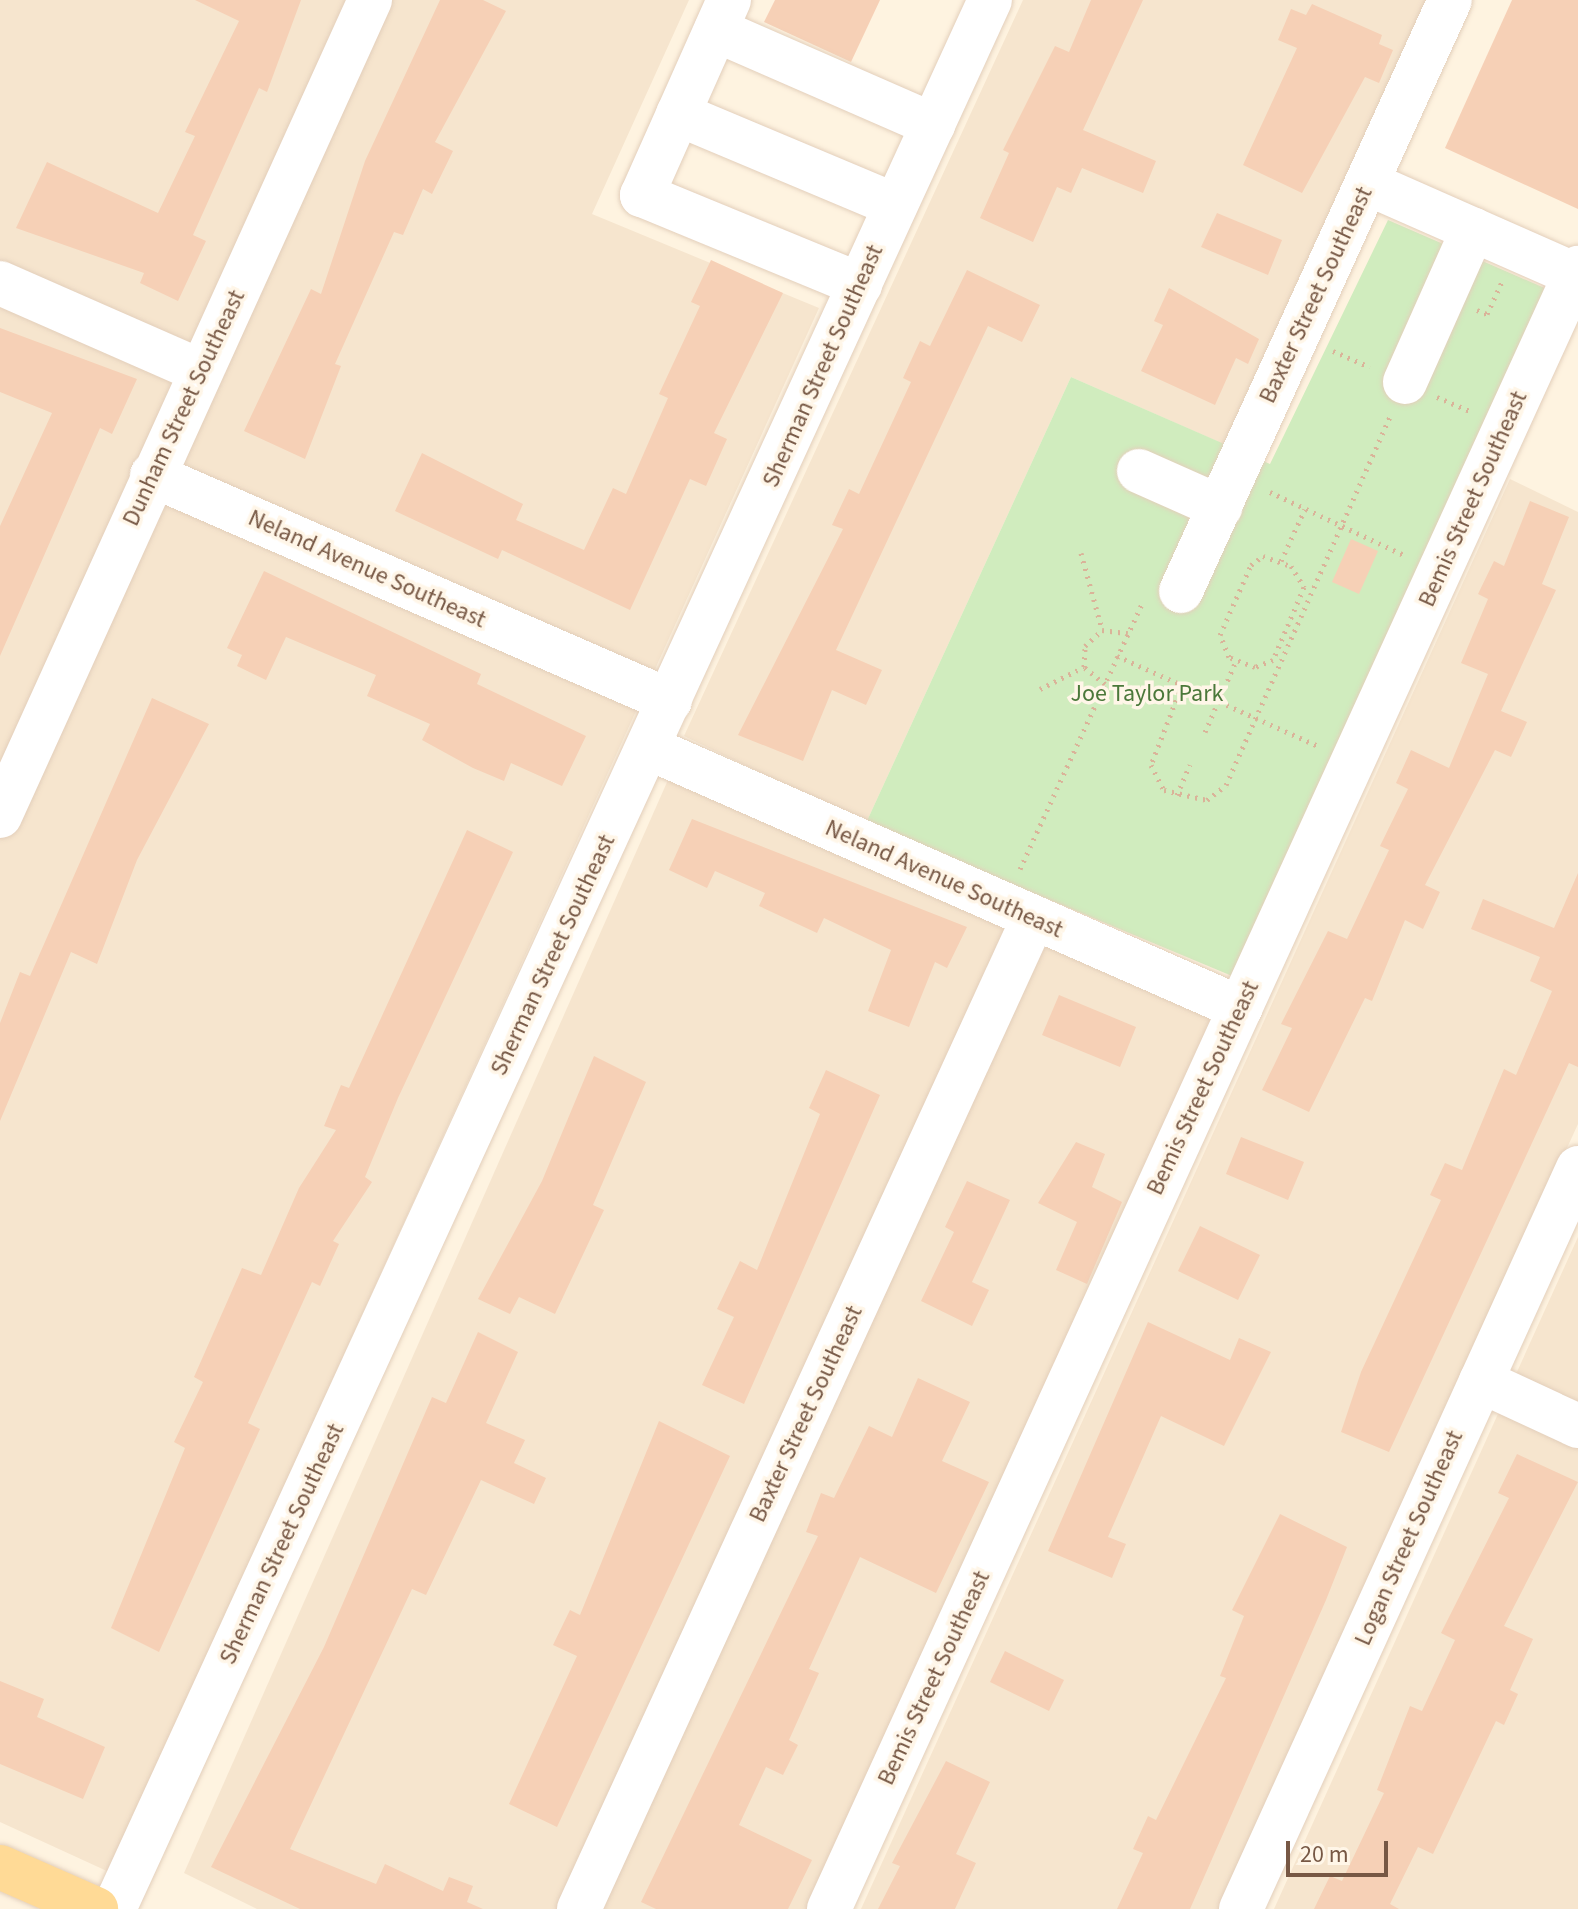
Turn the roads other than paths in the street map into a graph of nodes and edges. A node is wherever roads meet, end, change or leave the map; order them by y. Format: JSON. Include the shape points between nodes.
{"nodes":[{"id":1,"x":370,"y":0,"type":"edge"},
{"id":2,"x":990,"y":0,"type":"edge"},
{"id":3,"x":1450,"y":0,"type":"edge"},
{"id":4,"x":722,"y":15,"type":"edge"},
{"id":5,"x":678,"y":114,"type":"junction"},
{"id":6,"x":933,"y":125,"type":"junction"},
{"id":7,"x":1367,"y":183,"type":"junction"},
{"id":8,"x":895,"y":205,"type":"junction"},
{"id":9,"x":1473,"y":229,"type":"junction"},
{"id":10,"x":1577,"y":273,"type":"edge"},
{"id":11,"x":0,"y":283,"type":"edge"},
{"id":12,"x":860,"y":285,"type":"junction"},
{"id":13,"x":200,"y":371,"type":"junction"},
{"id":14,"x":1400,"y":394,"type":"road end"},
{"id":15,"x":1139,"y":471,"type":"dead end"},
{"id":16,"x":152,"y":475,"type":"junction"},
{"id":17,"x":1220,"y":507,"type":"junction"},
{"id":18,"x":1164,"y":591,"type":"road end"},
{"id":19,"x":670,"y":701,"type":"junction"},
{"id":20,"x":649,"y":748,"type":"junction"},
{"id":21,"x":0,"y":816,"type":"edge"},
{"id":22,"x":1033,"y":919,"type":"junction"},
{"id":23,"x":1240,"y":1008,"type":"junction"},
{"id":24,"x":1578,"y":1168,"type":"edge"},
{"id":25,"x":1481,"y":1381,"type":"junction"},
{"id":26,"x":1578,"y":1426,"type":"edge"},
{"id":27,"x":0,"y":1867,"type":"edge"},
{"id":28,"x":96,"y":1909,"type":"edge"},
{"id":29,"x":114,"y":1909,"type":"edge"},
{"id":30,"x":579,"y":1909,"type":"edge"},
{"id":31,"x":829,"y":1909,"type":"edge"},
{"id":32,"x":1241,"y":1909,"type":"edge"}],
"edges":[{"from":1,"to":13,"type":"street","name":"Dunham Street Southeast"},
{"from":2,"to":6,"type":"street","name":"Sherman Street Southeast"},
{"from":3,"to":7,"type":"street","name":"Baxter Street Southeast"},
{"from":4,"to":5,"type":"street"},
{"from":4,"to":6,"type":"street"},
{"from":5,"to":8,"type":"street"},
{"from":5,"to":12,"type":"street","via":[[642,195]]},
{"from":6,"to":8,"type":"street","name":"Sherman Street Southeast"},
{"from":7,"to":9,"type":"street"},
{"from":7,"to":17,"type":"street","name":"Baxter Street Southeast"},
{"from":8,"to":12,"type":"street","name":"Sherman Street Southeast"},
{"from":9,"to":10,"type":"street"},
{"from":9,"to":14,"type":"street"},
{"from":10,"to":23,"type":"street","name":"Bemis Street Southeast"},
{"from":11,"to":13,"type":"street"},
{"from":12,"to":19,"type":"street","name":"Sherman Street Southeast"},
{"from":13,"to":16,"type":"street","name":"Dunham Street Southeast"},
{"from":15,"to":17,"type":"street"},
{"from":16,"to":19,"type":"street","name":"Neland Avenue Southeast"},
{"from":16,"to":21,"type":"street","name":"Dunham Street Southeast"},
{"from":17,"to":18,"type":"street","name":"Baxter Street Southeast"},
{"from":19,"to":20,"type":"street","name":"Sherman Street Southeast"},
{"from":20,"to":22,"type":"street","name":"Neland Avenue Southeast"},
{"from":20,"to":29,"type":"street","name":"Sherman Street Southeast"},
{"from":22,"to":23,"type":"street","name":"Neland Avenue Southeast"},
{"from":22,"to":30,"type":"street","name":"Baxter Street Southeast"},
{"from":23,"to":31,"type":"street","name":"Bemis Street Southeast"},
{"from":24,"to":25,"type":"street","name":"Logan Street Southeast"},
{"from":25,"to":26,"type":"street"},
{"from":25,"to":32,"type":"street","name":"Logan Street Southeast"},
{"from":27,"to":28,"type":"main road"}]}
